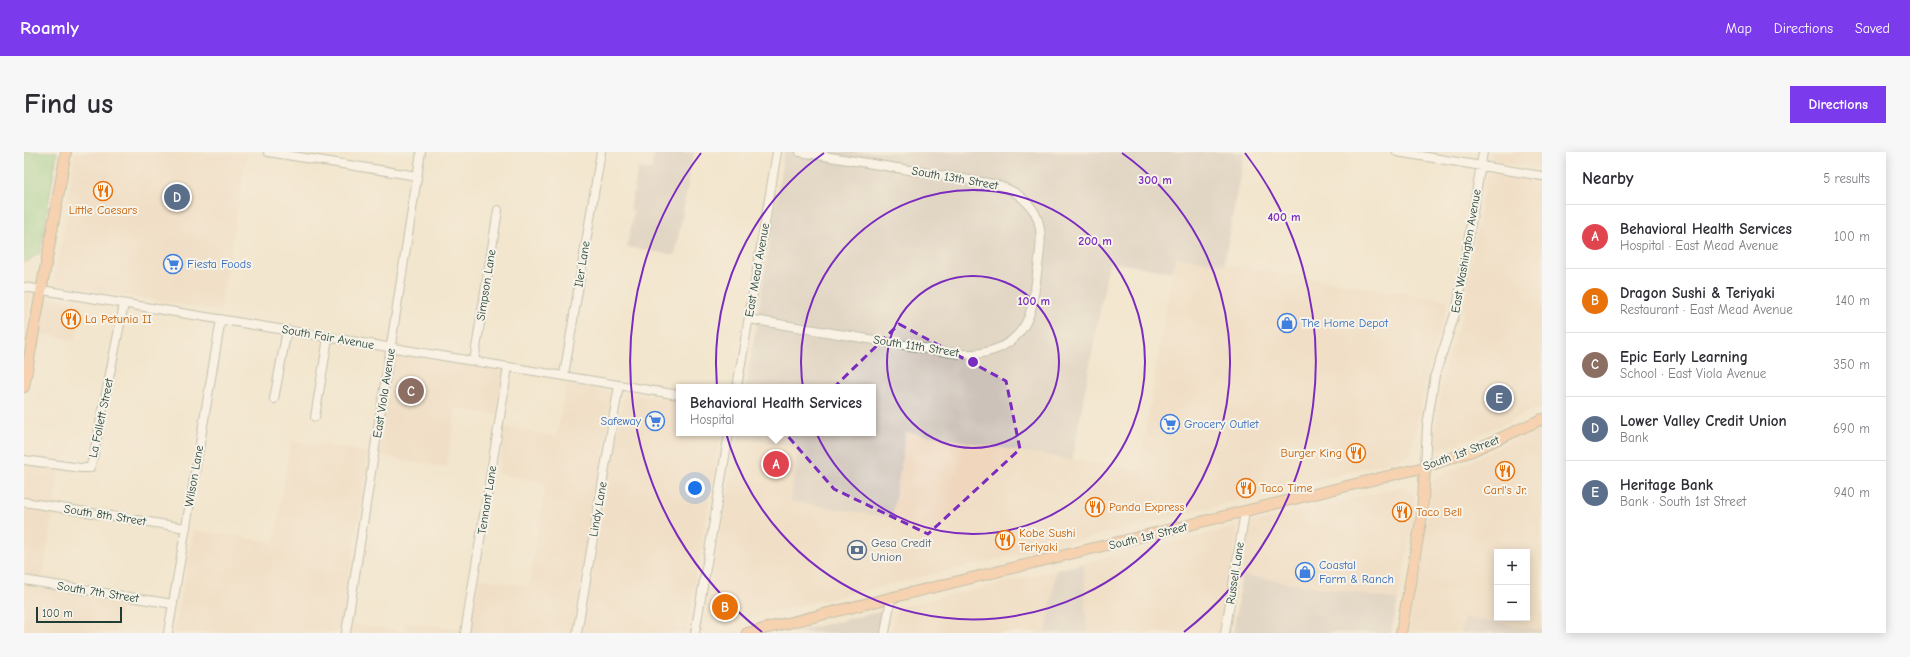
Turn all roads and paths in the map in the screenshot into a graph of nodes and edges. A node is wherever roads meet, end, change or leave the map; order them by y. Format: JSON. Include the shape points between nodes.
{"nodes":[{"id":1,"x":66,"y":152,"type":"edge"},
{"id":2,"x":268,"y":152,"type":"edge"},
{"id":3,"x":421,"y":152,"type":"edge"},
{"id":4,"x":601,"y":152,"type":"edge"},
{"id":5,"x":777,"y":152,"type":"edge"},
{"id":6,"x":800,"y":152,"type":"edge"},
{"id":7,"x":1398,"y":152,"type":"edge"},
{"id":8,"x":1483,"y":152,"type":"edge"},
{"id":9,"x":1481,"y":165,"type":"junction"},
{"id":10,"x":417,"y":176,"type":"junction"},
{"id":11,"x":1542,"y":176,"type":"edge"},
{"id":12,"x":498,"y":210,"type":"dead end"},
{"id":13,"x":1036,"y":278,"type":"joint"},
{"id":14,"x":24,"y":286,"type":"edge"},
{"id":15,"x":41,"y":289,"type":"junction"},
{"id":16,"x":124,"y":304,"type":"junction"},
{"id":17,"x":749,"y":318,"type":"junction"},
{"id":18,"x":221,"y":319,"type":"junction"},
{"id":19,"x":287,"y":330,"type":"junction"},
{"id":20,"x":328,"y":338,"type":"junction"},
{"id":21,"x":391,"y":348,"type":"junction"},
{"id":22,"x":474,"y":361,"type":"junction"},
{"id":23,"x":508,"y":367,"type":"junction"},
{"id":24,"x":564,"y":376,"type":"junction"},
{"id":25,"x":738,"y":384,"type":"edge"},
{"id":26,"x":619,"y":385,"type":"junction"},
{"id":27,"x":24,"y":387,"type":"edge"},
{"id":28,"x":676,"y":394,"type":"edge"},
{"id":29,"x":274,"y":399,"type":"dead end"},
{"id":30,"x":316,"y":417,"type":"dead end"},
{"id":31,"x":1542,"y":419,"type":"edge"},
{"id":32,"x":728,"y":436,"type":"edge"},
{"id":33,"x":24,"y":460,"type":"edge"},
{"id":34,"x":1425,"y":467,"type":"junction"},
{"id":35,"x":24,"y":502,"type":"edge"},
{"id":36,"x":1245,"y":512,"type":"junction"},
{"id":37,"x":186,"y":528,"type":"junction"},
{"id":38,"x":24,"y":580,"type":"edge"},
{"id":39,"x":891,"y":598,"type":"junction"},
{"id":40,"x":173,"y":604,"type":"junction"},
{"id":41,"x":168,"y":633,"type":"edge"},
{"id":42,"x":346,"y":633,"type":"edge"},
{"id":43,"x":465,"y":633,"type":"edge"},
{"id":44,"x":577,"y":633,"type":"edge"},
{"id":45,"x":695,"y":633,"type":"edge"},
{"id":46,"x":747,"y":633,"type":"edge"},
{"id":47,"x":885,"y":633,"type":"edge"},
{"id":48,"x":1225,"y":633,"type":"edge"},
{"id":49,"x":1401,"y":633,"type":"edge"}],
"edges":[{"from":1,"to":15,"type":"main road"},
{"from":2,"to":10,"type":"street"},
{"from":3,"to":10,"type":"street","name":"East Viola Avenue"},
{"from":4,"to":24,"type":"street","name":"Iler Lane"},
{"from":5,"to":17,"type":"street","name":"East Mead Avenue"},
{"from":6,"to":13,"type":"street","name":"South 13th Street","via":[[994,184],[1015,192],[1031,208],[1038,224],[1041,243]]},
{"from":7,"to":9,"type":"street"},
{"from":8,"to":9,"type":"street","name":"East Washington Avenue"},
{"from":9,"to":11,"type":"street"},
{"from":9,"to":34,"type":"street","name":"East Washington Avenue","via":[[1457,308],[1435,375],[1427,426]]},
{"from":10,"to":21,"type":"street","name":"East Viola Avenue"},
{"from":12,"to":22,"type":"street","name":"Simpson Lane"},
{"from":13,"to":17,"type":"street","name":"South 11th Street","via":[[1030,313],[1020,331],[1001,347],[976,354],[952,353]]},
{"from":14,"to":15,"type":"street","name":"South Fair Avenue"},
{"from":15,"to":16,"type":"street","name":"South Fair Avenue"},
{"from":15,"to":27,"type":"main road"},
{"from":16,"to":18,"type":"street","name":"South Fair Avenue"},
{"from":16,"to":33,"type":"street","name":"La Follett Street","via":[[90,468]]},
{"from":17,"to":25,"type":"street","name":"East Mead Avenue"},
{"from":18,"to":19,"type":"street","name":"South Fair Avenue"},
{"from":18,"to":37,"type":"street","name":"Wilson Lane"},
{"from":19,"to":20,"type":"street","name":"South Fair Avenue"},
{"from":19,"to":29,"type":"street"},
{"from":20,"to":21,"type":"street","name":"South Fair Avenue"},
{"from":20,"to":30,"type":"street"},
{"from":21,"to":22,"type":"street","name":"South Fair Avenue"},
{"from":21,"to":42,"type":"street","name":"East Viola Avenue"},
{"from":22,"to":23,"type":"street","name":"South Fair Avenue"},
{"from":23,"to":24,"type":"street","name":"South Fair Avenue"},
{"from":23,"to":43,"type":"street","name":"Tennant Lane"},
{"from":24,"to":26,"type":"street","name":"South Fair Avenue"},
{"from":26,"to":28,"type":"street","name":"South Fair Avenue"},
{"from":26,"to":44,"type":"street","name":"Lindy Lane"},
{"from":31,"to":34,"type":"main road","name":"South 1st Street","via":[[1472,451]]},
{"from":32,"to":45,"type":"street"},
{"from":34,"to":36,"type":"main road","name":"South 1st Street"},
{"from":34,"to":49,"type":"main road","name":"East Washington Avenue","via":[[1422,515]]},
{"from":35,"to":37,"type":"street","name":"South 8th Street"},
{"from":36,"to":39,"type":"main road","name":"South 1st Street"},
{"from":36,"to":48,"type":"street","name":"Russell Lane"},
{"from":37,"to":40,"type":"street","name":"Wilson Lane"},
{"from":38,"to":40,"type":"street","name":"South 7th Street"},
{"from":39,"to":46,"type":"main road","name":"South 1st Street"},
{"from":39,"to":47,"type":"street"},
{"from":40,"to":41,"type":"street","name":"Wilson Lane"}]}
